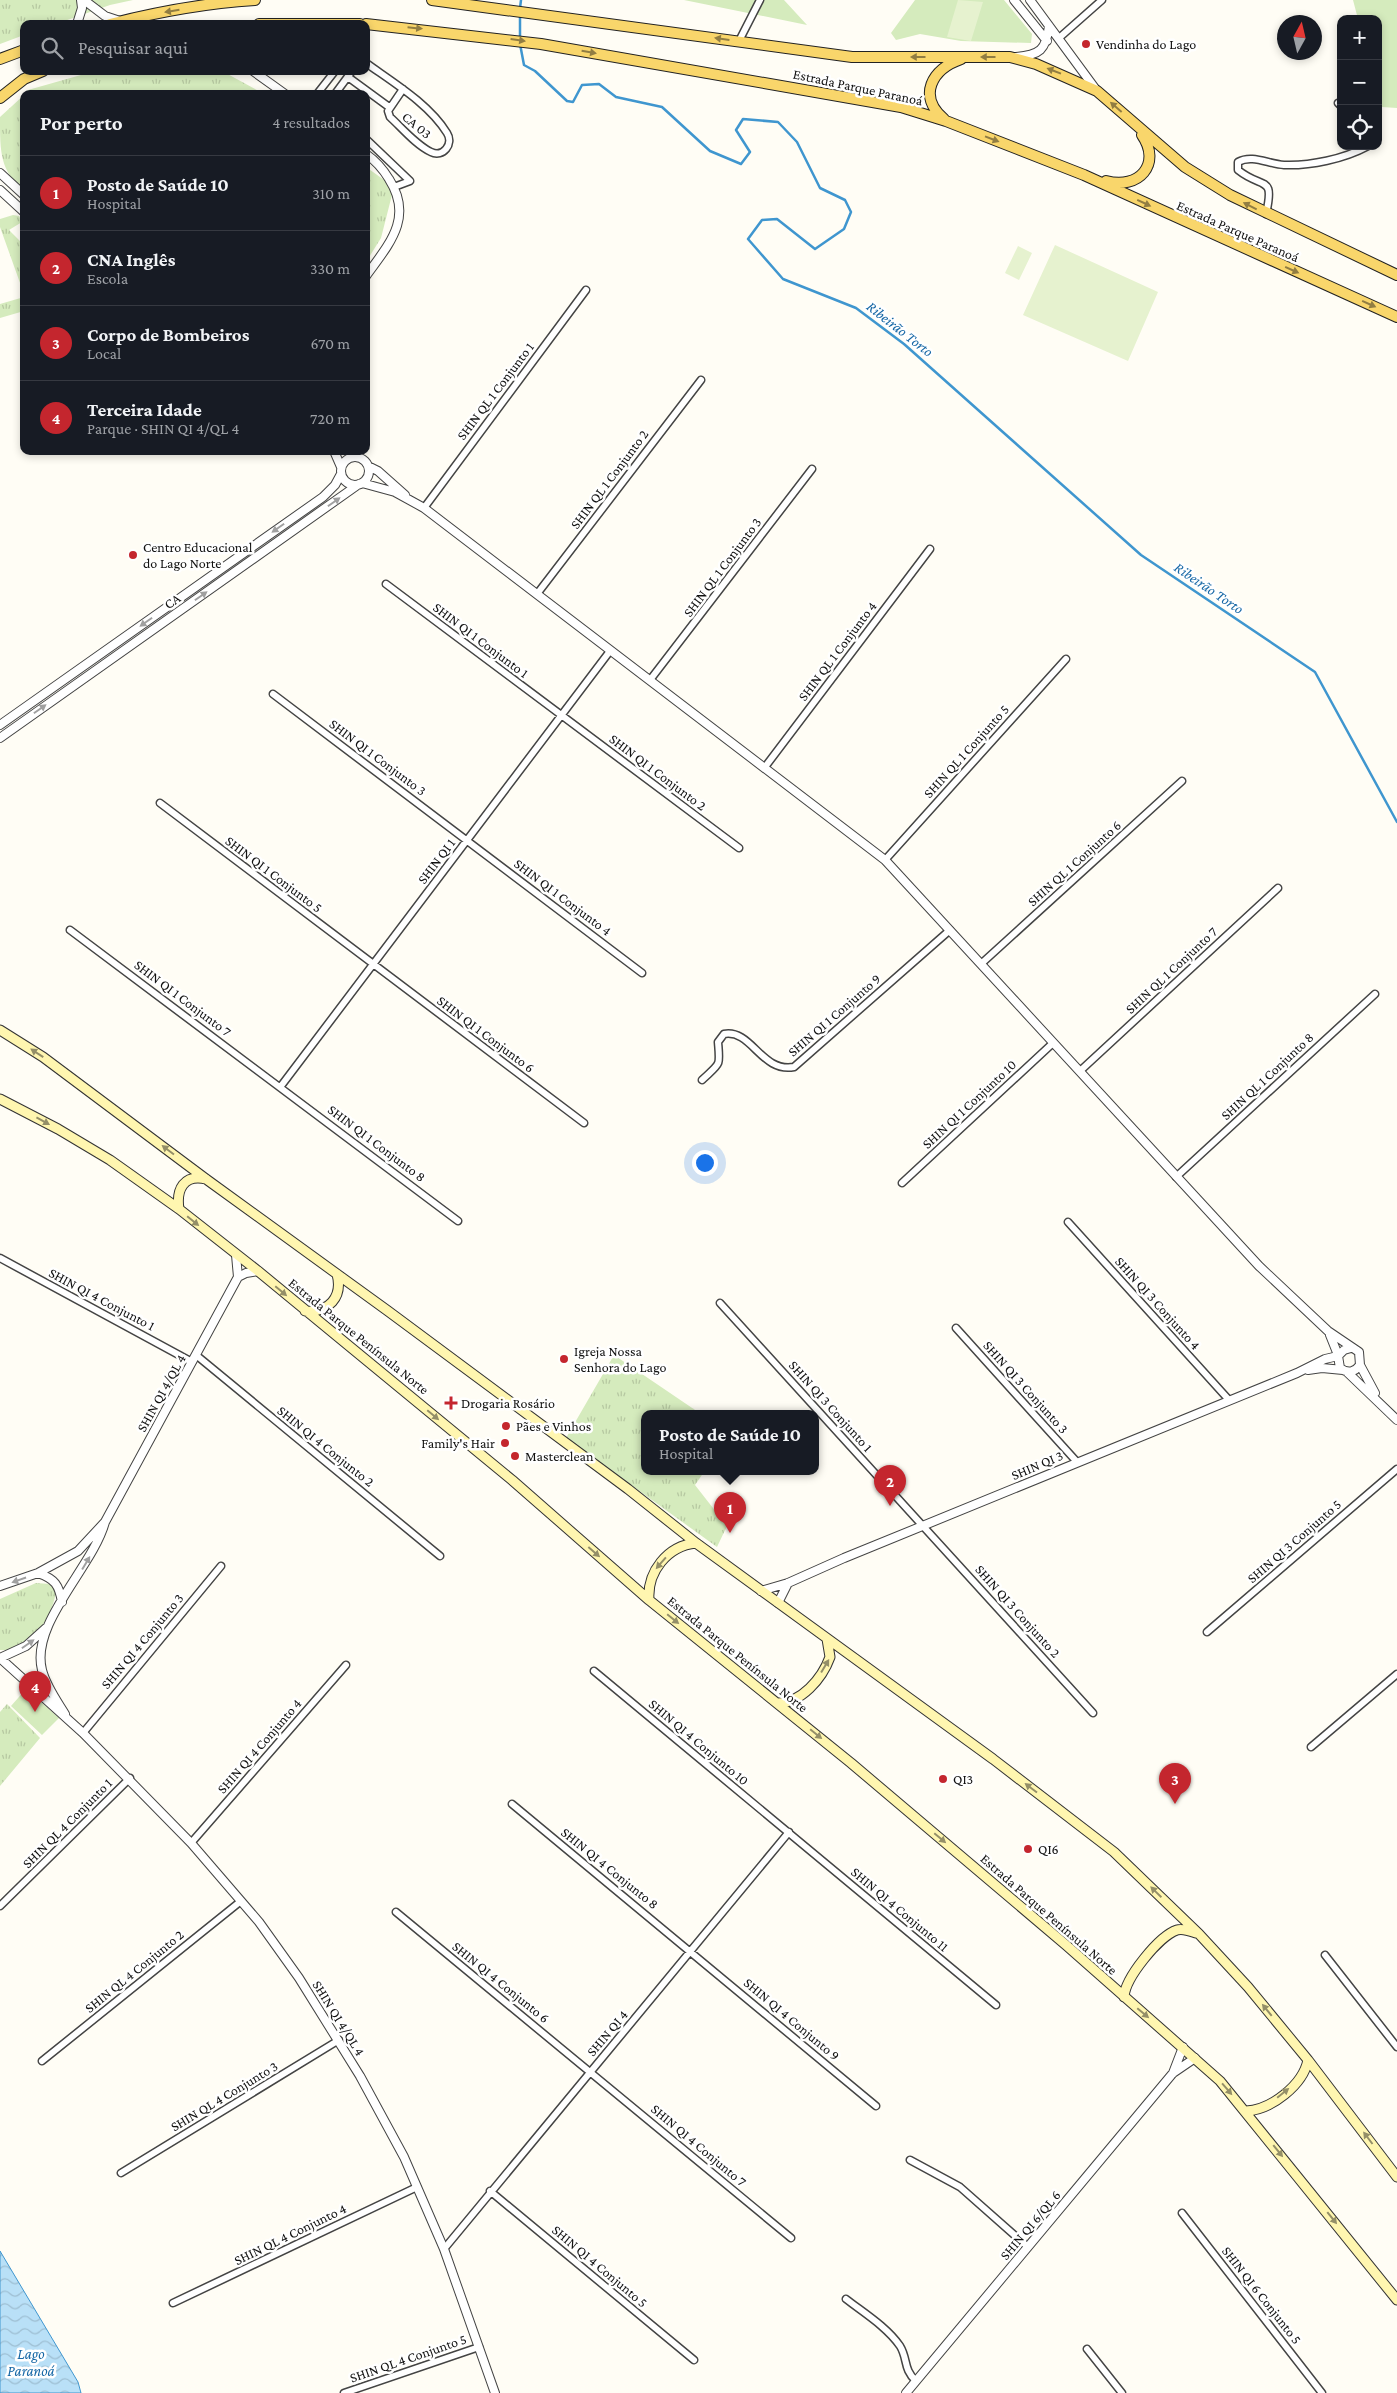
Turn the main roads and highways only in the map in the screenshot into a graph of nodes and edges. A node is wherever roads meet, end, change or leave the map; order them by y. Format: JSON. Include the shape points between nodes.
{"nodes":[{"id":1,"x":255,"y":0,"type":"edge"},
{"id":2,"x":432,"y":0,"type":"edge"},
{"id":3,"x":126,"y":20,"type":"edge"},
{"id":4,"x":370,"y":24,"type":"edge"},
{"id":5,"x":20,"y":52,"type":"edge"},
{"id":6,"x":967,"y":57,"type":"junction"},
{"id":7,"x":0,"y":59,"type":"edge"},
{"id":8,"x":35,"y":75,"type":"edge"},
{"id":9,"x":0,"y":98,"type":"edge"},
{"id":10,"x":946,"y":121,"type":"junction"},
{"id":11,"x":1135,"y":123,"type":"junction"},
{"id":12,"x":1084,"y":175,"type":"junction"},
{"id":13,"x":1397,"y":276,"type":"edge"},
{"id":14,"x":1397,"y":317,"type":"edge"},
{"id":15,"x":0,"y":1030,"type":"edge"},
{"id":16,"x":0,"y":1099,"type":"edge"},
{"id":17,"x":206,"y":1179,"type":"junction"},
{"id":18,"x":179,"y":1209,"type":"junction"},
{"id":19,"x":337,"y":1274,"type":"junction"},
{"id":20,"x":305,"y":1311,"type":"junction"},
{"id":21,"x":696,"y":1543,"type":"junction"},
{"id":22,"x":648,"y":1600,"type":"junction"},
{"id":23,"x":827,"y":1639,"type":"junction"},
{"id":24,"x":778,"y":1703,"type":"junction"},
{"id":25,"x":1199,"y":1934,"type":"junction"},
{"id":26,"x":1124,"y":1997,"type":"junction"},
{"id":27,"x":1308,"y":2060,"type":"junction"},
{"id":28,"x":1246,"y":2111,"type":"junction"},
{"id":29,"x":1397,"y":2177,"type":"edge"},
{"id":30,"x":1397,"y":2300,"type":"edge"}],
"edges":[{"from":1,"to":3,"type":"main road","one_way":true},
{"from":6,"to":2,"type":"main road","name":"Estrada Parque Paranoá","one_way":true,"via":[[852,57]]},
{"from":4,"to":10,"type":"main road","name":"Estrada Parque Paranoá","one_way":true,"via":[[541,44],[892,105]]},
{"from":5,"to":7,"type":"main road"},
{"from":6,"to":10,"type":"main road","via":[[943,67],[932,82],[930,92],[935,109]]},
{"from":11,"to":6,"type":"main road","name":"Estrada Parque Paranoá","one_way":true,"via":[[1097,90],[1060,73],[1010,57]]},
{"from":8,"to":9,"type":"main road","via":[[18,83]]},
{"from":10,"to":12,"type":"main road","name":"Estrada Parque Paranoá","one_way":true},
{"from":11,"to":12,"type":"main road","via":[[1149,150],[1150,157],[1143,175],[1125,184]]},
{"from":13,"to":11,"type":"main road","name":"Estrada Parque Paranoá","one_way":true,"via":[[1230,195],[1185,167]]},
{"from":12,"to":14,"type":"main road","name":"Estrada Parque Paranoá","one_way":true},
{"from":17,"to":15,"type":"main road","one_way":true,"via":[[43,1057]]},
{"from":16,"to":18,"type":"main road","name":"Estrada Parque Península Norte","one_way":true,"via":[[110,1160]]},
{"from":17,"to":18,"type":"main road","via":[[198,1177],[183,1184],[178,1191]]},
{"from":17,"to":19,"type":"main road"},
{"from":18,"to":20,"type":"main road","name":"Estrada Parque Península Norte","one_way":true},
{"from":19,"to":20,"type":"main road","via":[[338,1294],[333,1302],[316,1312]]},
{"from":19,"to":21,"type":"main road"},
{"from":20,"to":22,"type":"main road","name":"Estrada Parque Península Norte","one_way":true,"via":[[512,1480]]},
{"from":21,"to":22,"type":"main road","one_way":true,"via":[[676,1549],[659,1565],[650,1577]]},
{"from":21,"to":23,"type":"main road"},
{"from":22,"to":24,"type":"main road","name":"Estrada Parque Península Norte","one_way":true},
{"from":24,"to":23,"type":"main road","one_way":true,"via":[[797,1700],[818,1678],[830,1657]]},
{"from":25,"to":23,"type":"main road","one_way":true,"via":[[1107,1847],[993,1759]]},
{"from":24,"to":26,"type":"main road","name":"Estrada Parque Península Norte","one_way":true,"via":[[1066,1944]]},
{"from":25,"to":26,"type":"main road","via":[[1179,1929],[1166,1935],[1130,1977]]},
{"from":27,"to":25,"type":"main road","one_way":true},
{"from":26,"to":28,"type":"main road","name":"Estrada Parque Península Norte","one_way":true,"via":[[1196,2058]]},
{"from":28,"to":27,"type":"main road","one_way":true,"via":[[1263,2109],[1295,2083],[1304,2074]]},
{"from":29,"to":27,"type":"main road","one_way":true},
{"from":28,"to":30,"type":"main road","name":"Estrada Parque Península Norte","one_way":true}]}
